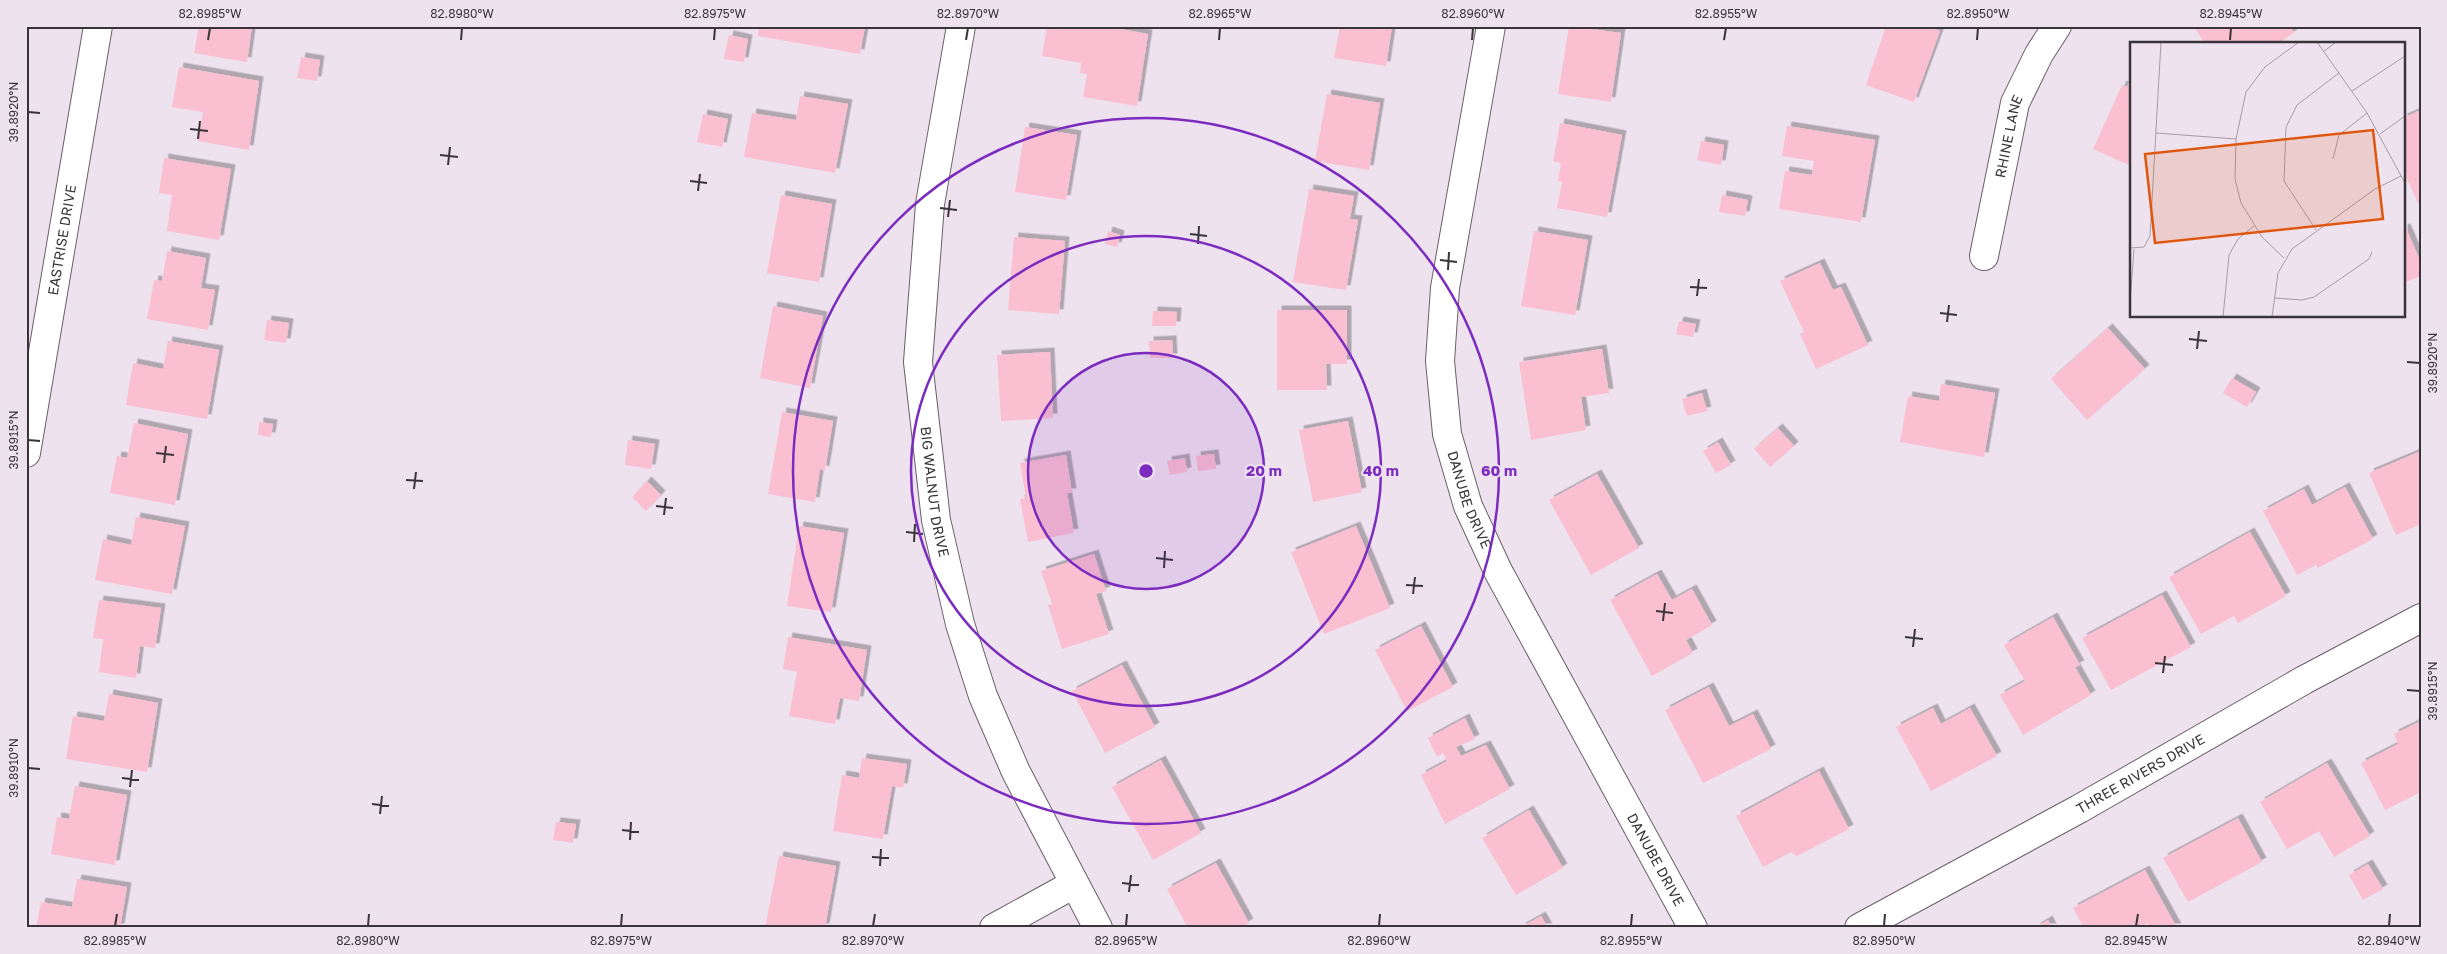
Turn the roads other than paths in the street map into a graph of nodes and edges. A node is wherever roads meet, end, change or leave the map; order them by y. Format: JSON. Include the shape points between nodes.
{"nodes":[{"id":1,"x":98,"y":26,"type":"edge"},
{"id":2,"x":961,"y":26,"type":"edge"},
{"id":3,"x":1491,"y":26,"type":"edge"},
{"id":4,"x":2057,"y":26,"type":"edge"},
{"id":5,"x":1984,"y":256,"type":"dead end"},
{"id":6,"x":26,"y":453,"type":"edge"},
{"id":7,"x":2421,"y":618,"type":"edge"},
{"id":8,"x":1074,"y":884,"type":"junction"},
{"id":9,"x":994,"y":928,"type":"edge"},
{"id":10,"x":1098,"y":928,"type":"edge"},
{"id":11,"x":1693,"y":928,"type":"edge"},
{"id":12,"x":1858,"y":928,"type":"edge"}],
"edges":[{"from":1,"to":6,"type":"street","name":"EASTRISE DRIVE"},
{"from":2,"to":8,"type":"street","name":"BIG WALNUT DRIVE","via":[[930,204],[918,362],[936,520],[960,624],[983,696],[1016,772]]},
{"from":3,"to":11,"type":"street","name":"DANUBE DRIVE","via":[[1445,288],[1440,361],[1447,434],[1468,506],[1498,571]]},
{"from":4,"to":5,"type":"street","name":"RHINE LANE","via":[[2015,103]]},
{"from":7,"to":12,"type":"street","name":"THREE RIVERS DRIVE"},
{"from":8,"to":9,"type":"street"},
{"from":8,"to":10,"type":"street","name":"BIG WALNUT DRIVE"}]}
